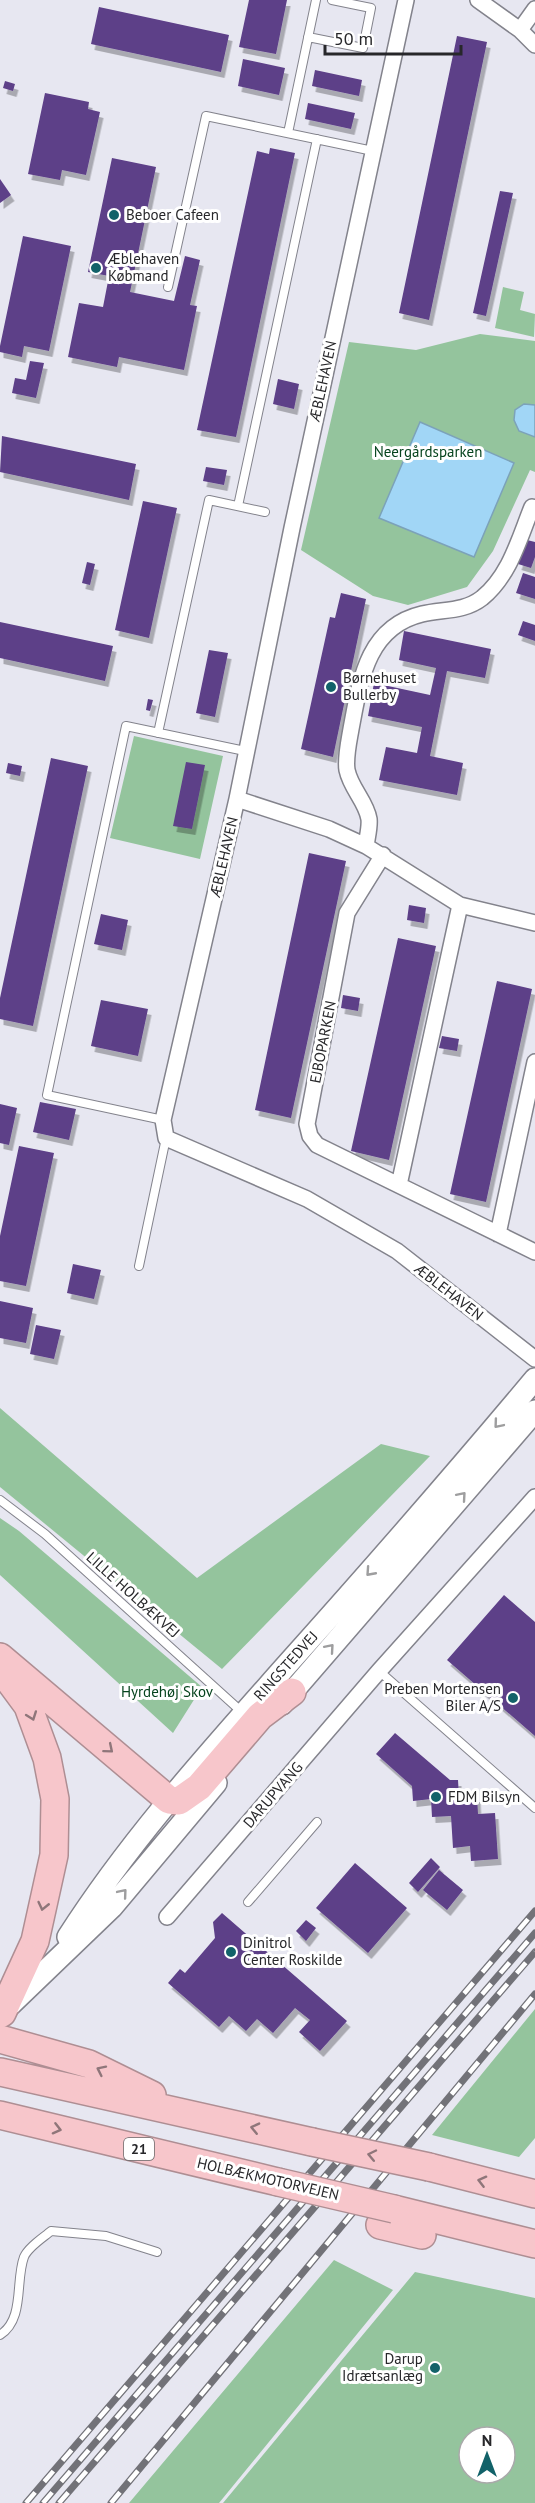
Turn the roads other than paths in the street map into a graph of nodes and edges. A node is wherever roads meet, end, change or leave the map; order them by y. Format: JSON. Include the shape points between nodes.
{"nodes":[{"id":1,"x":316,"y":0,"type":"edge"},
{"id":2,"x":332,"y":0,"type":"edge"},
{"id":3,"x":406,"y":0,"type":"edge"},
{"id":4,"x":478,"y":0,"type":"edge"},
{"id":5,"x":535,"y":9,"type":"edge"},
{"id":6,"x":520,"y":30,"type":"junction"},
{"id":7,"x":308,"y":37,"type":"junction"},
{"id":8,"x":535,"y":45,"type":"edge"},
{"id":9,"x":288,"y":133,"type":"junction"},
{"id":10,"x":317,"y":139,"type":"junction"},
{"id":11,"x":373,"y":151,"type":"junction"},
{"id":12,"x":168,"y":287,"type":"dead end"},
{"id":13,"x":238,"y":506,"type":"junction"},
{"id":14,"x":532,"y":507,"type":"dead end"},
{"id":15,"x":265,"y":512,"type":"dead end"},
{"id":16,"x":158,"y":733,"type":"junction"},
{"id":17,"x":245,"y":752,"type":"junction"},
{"id":18,"x":237,"y":799,"type":"junction"},
{"id":19,"x":366,"y":846,"type":"junction"},
{"id":20,"x":383,"y":855,"type":"junction"},
{"id":21,"x":460,"y":905,"type":"junction"},
{"id":22,"x":535,"y":923,"type":"edge"},
{"id":23,"x":535,"y":1062,"type":"edge"},
{"id":24,"x":163,"y":1120,"type":"junction"},
{"id":25,"x":166,"y":1138,"type":"junction"},
{"id":26,"x":399,"y":1185,"type":"junction"},
{"id":27,"x":498,"y":1234,"type":"junction"},
{"id":28,"x":535,"y":1252,"type":"edge"},
{"id":29,"x":139,"y":1266,"type":"dead end"},
{"id":30,"x":535,"y":1359,"type":"edge"},
{"id":31,"x":535,"y":1379,"type":"edge"},
{"id":32,"x":535,"y":1411,"type":"edge"},
{"id":33,"x":535,"y":1497,"type":"edge"},
{"id":34,"x":0,"y":1500,"type":"edge"},
{"id":35,"x":0,"y":1657,"type":"edge"},
{"id":36,"x":0,"y":1668,"type":"edge"},
{"id":37,"x":379,"y":1671,"type":"junction"},
{"id":38,"x":292,"y":1692,"type":"junction"},
{"id":39,"x":244,"y":1714,"type":"junction"},
{"id":40,"x":169,"y":1800,"type":"junction"},
{"id":41,"x":535,"y":1808,"type":"edge"},
{"id":42,"x":317,"y":1822,"type":"dead end"},
{"id":43,"x":248,"y":1902,"type":"dead end"},
{"id":44,"x":167,"y":1917,"type":"dead end"},
{"id":45,"x":51,"y":1963,"type":"junction"},
{"id":46,"x":6,"y":2031,"type":"edge"},
{"id":47,"x":0,"y":2072,"type":"edge"},
{"id":48,"x":191,"y":2114,"type":"junction"},
{"id":49,"x":0,"y":2115,"type":"edge"},
{"id":50,"x":0,"y":2134,"type":"edge"},
{"id":51,"x":272,"y":2190,"type":"junction"},
{"id":52,"x":535,"y":2194,"type":"edge"},
{"id":53,"x":535,"y":2244,"type":"edge"},
{"id":54,"x":158,"y":2252,"type":"dead end"},
{"id":55,"x":0,"y":2335,"type":"edge"}],
"edges":[{"from":1,"to":7,"type":"lane"},
{"from":2,"to":7,"type":"lane","via":[[371,8],[363,48]]},
{"from":3,"to":11,"type":"street","name":"ÆBLEHAVEN"},
{"from":4,"to":6,"type":"street"},
{"from":5,"to":6,"type":"street"},
{"from":6,"to":8,"type":"street"},
{"from":7,"to":9,"type":"lane"},
{"from":9,"to":10,"type":"lane"},
{"from":9,"to":12,"type":"lane","via":[[207,116]]},
{"from":10,"to":11,"type":"lane"},
{"from":10,"to":13,"type":"lane"},
{"from":11,"to":17,"type":"street","name":"ÆBLEHAVEN"},
{"from":13,"to":15,"type":"lane"},
{"from":13,"to":16,"type":"lane","via":[[209,500]]},
{"from":14,"to":19,"type":"street","via":[[507,568],[480,599],[456,610],[406,619],[376,642],[366,665],[346,767],[352,789],[369,820]]},
{"from":16,"to":17,"type":"lane"},
{"from":16,"to":24,"type":"lane","via":[[126,726],[47,1095]]},
{"from":17,"to":18,"type":"street","name":"ÆBLEHAVEN"},
{"from":18,"to":19,"type":"street","via":[[329,829]]},
{"from":18,"to":24,"type":"street","name":"ÆBLEHAVEN"},
{"from":19,"to":20,"type":"street"},
{"from":20,"to":21,"type":"street"},
{"from":20,"to":26,"type":"street","name":"EJBOPARKEN","via":[[347,913],[307,1124],[317,1145]]},
{"from":21,"to":22,"type":"street"},
{"from":21,"to":26,"type":"street"},
{"from":23,"to":27,"type":"street"},
{"from":24,"to":25,"type":"street","name":"ÆBLEHAVEN"},
{"from":25,"to":29,"type":"lane"},
{"from":25,"to":30,"type":"street","name":"ÆBLEHAVEN","via":[[307,1199],[397,1251]]},
{"from":26,"to":27,"type":"street","name":"EJBOPARKEN"},
{"from":27,"to":28,"type":"street","name":"EJBOPARKEN"},
{"from":31,"to":39,"type":"street","name":"RINGSTEDVEJ","one_way":true},
{"from":38,"to":32,"type":"street","name":"RINGSTEDVEJ","one_way":true},
{"from":33,"to":37,"type":"street","name":"DARUPVANG"},
{"from":34,"to":39,"type":"lane","name":"LILLE HOLBÆKVEJ","via":[[45,1534]]},
{"from":35,"to":40,"type":"highway","one_way":true},
{"from":36,"to":46,"type":"highway","one_way":true,"via":[[28,1706],[47,1758],[56,1799],[54,1855],[35,1941]]},
{"from":37,"to":41,"type":"lane"},
{"from":37,"to":44,"type":"street","name":"DARUPVANG"},
{"from":38,"to":40,"type":"highway","via":[[260,1716],[199,1787],[179,1801]]},
{"from":45,"to":38,"type":"street","name":"RINGSTEDVEJ","one_way":true,"via":[[112,1906]]},
{"from":39,"to":40,"type":"street","name":"RINGSTEDVEJ"},
{"from":40,"to":45,"type":"street","name":"RINGSTEDVEJ","via":[[94,1895]]},
{"from":42,"to":43,"type":"lane"},
{"from":45,"to":46,"type":"street","name":"RINGSTEDVEJ"},
{"from":48,"to":46,"type":"highway","one_way":true,"via":[[89,2064]]},
{"from":47,"to":48,"type":"highway"},
{"from":52,"to":48,"type":"highway","one_way":true,"bridge":true},
{"from":49,"to":51,"type":"highway","name":"HOLBÆKMOTORVEJEN","number":"21","one_way":true},
{"from":50,"to":51,"type":"highway"},
{"from":51,"to":53,"type":"highway","name":"HOLBÆKMOTORVEJEN","number":"21","bridge":true,"via":[[387,2217],[453,2224]]},
{"from":54,"to":55,"type":"lane","via":[[106,2236],[51,2231],[25,2255],[15,2313],[6,2332]]}]}
